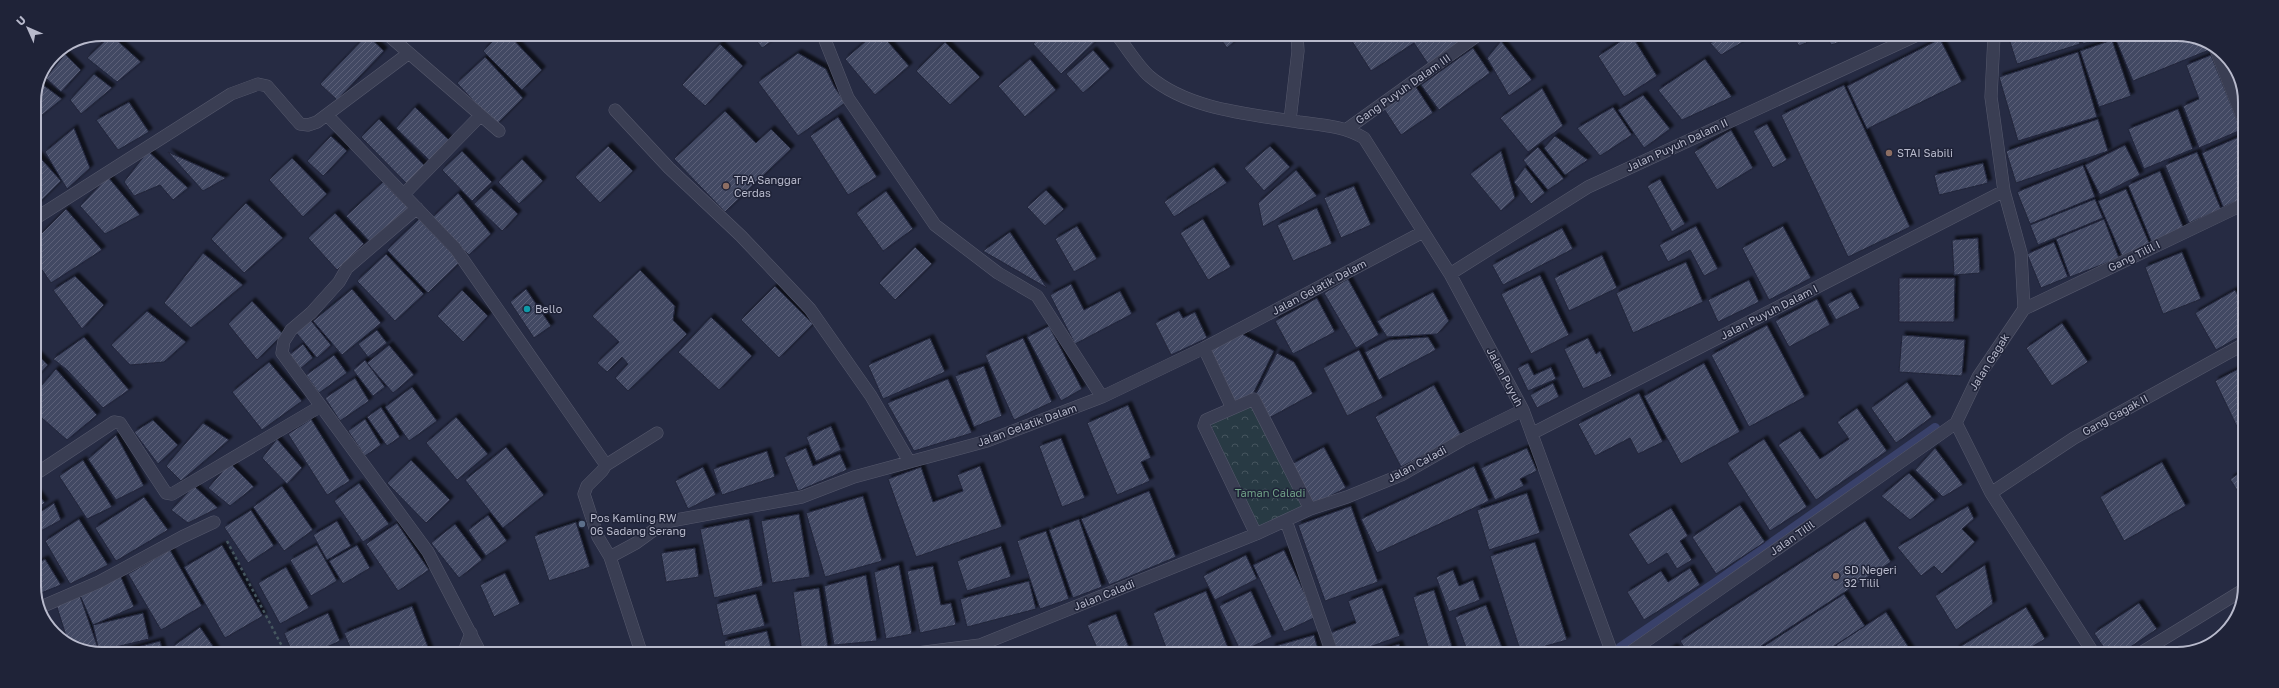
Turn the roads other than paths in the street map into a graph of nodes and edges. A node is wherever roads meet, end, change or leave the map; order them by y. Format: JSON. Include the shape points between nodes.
{"nodes":[{"id":1,"x":395,"y":41,"type":"edge"},
{"id":2,"x":825,"y":41,"type":"edge"},
{"id":3,"x":1122,"y":41,"type":"edge"},
{"id":4,"x":1297,"y":41,"type":"edge"},
{"id":5,"x":1471,"y":41,"type":"edge"},
{"id":6,"x":1904,"y":41,"type":"edge"},
{"id":7,"x":1994,"y":41,"type":"edge"},
{"id":8,"x":409,"y":53,"type":"junction"},
{"id":9,"x":2219,"y":59,"type":"edge"},
{"id":10,"x":2238,"y":106,"type":"edge"},
{"id":11,"x":615,"y":110,"type":"dead end"},
{"id":12,"x":327,"y":115,"type":"junction"},
{"id":13,"x":480,"y":116,"type":"junction"},
{"id":14,"x":1290,"y":120,"type":"junction"},
{"id":15,"x":1347,"y":129,"type":"junction"},
{"id":16,"x":499,"y":131,"type":"dead end"},
{"id":17,"x":2004,"y":191,"type":"junction"},
{"id":18,"x":404,"y":194,"type":"junction"},
{"id":19,"x":2238,"y":207,"type":"edge"},
{"id":20,"x":417,"y":208,"type":"junction"},
{"id":21,"x":41,"y":215,"type":"edge"},
{"id":22,"x":1423,"y":232,"type":"junction"},
{"id":23,"x":1450,"y":274,"type":"junction"},
{"id":24,"x":2024,"y":309,"type":"junction"},
{"id":25,"x":2238,"y":347,"type":"edge"},
{"id":26,"x":1204,"y":348,"type":"junction"},
{"id":27,"x":1102,"y":397,"type":"junction"},
{"id":28,"x":321,"y":406,"type":"junction"},
{"id":29,"x":1232,"y":408,"type":"junction"},
{"id":30,"x":1523,"y":410,"type":"junction"},
{"id":31,"x":1956,"y":423,"type":"junction"},
{"id":32,"x":657,"y":433,"type":"dead end"},
{"id":33,"x":1533,"y":433,"type":"junction"},
{"id":34,"x":909,"y":461,"type":"junction"},
{"id":35,"x":606,"y":465,"type":"junction"},
{"id":36,"x":41,"y":470,"type":"edge"},
{"id":37,"x":1991,"y":493,"type":"junction"},
{"id":38,"x":1310,"y":509,"type":"junction"},
{"id":39,"x":1286,"y":521,"type":"junction"},
{"id":40,"x":214,"y":522,"type":"road end"},
{"id":41,"x":1256,"y":534,"type":"junction"},
{"id":42,"x":610,"y":556,"type":"junction"},
{"id":43,"x":2237,"y":594,"type":"edge"},
{"id":44,"x":44,"y":606,"type":"edge"},
{"id":45,"x":470,"y":633,"type":"junction"},
{"id":46,"x":466,"y":647,"type":"edge"},
{"id":47,"x":477,"y":647,"type":"edge"},
{"id":48,"x":638,"y":647,"type":"edge"},
{"id":49,"x":964,"y":647,"type":"edge"},
{"id":50,"x":1330,"y":647,"type":"edge"},
{"id":51,"x":1610,"y":647,"type":"edge"},
{"id":52,"x":1638,"y":647,"type":"edge"},
{"id":53,"x":2090,"y":647,"type":"edge"},
{"id":54,"x":2150,"y":647,"type":"edge"}],
"edges":[{"from":1,"to":8,"type":"street"},
{"from":2,"to":27,"type":"street","via":[[848,98],[936,225],[998,272],[1037,296]]},
{"from":3,"to":14,"type":"street","via":[[1149,76],[1172,91],[1197,102]]},
{"from":4,"to":14,"type":"street"},
{"from":5,"to":15,"type":"street","name":"Gang Puyuh Dalam III"},
{"from":6,"to":23,"type":"street","name":"Jalan Puyuh Dalam II","via":[[1588,187]]},
{"from":7,"to":17,"type":"street","via":[[1991,97]]},
{"from":8,"to":12,"type":"street"},
{"from":8,"to":13,"type":"street"},
{"from":9,"to":10,"type":"street"},
{"from":11,"to":34,"type":"street","via":[[669,168],[741,236],[810,309],[871,396]]},
{"from":12,"to":18,"type":"street"},
{"from":12,"to":21,"type":"street","via":[[308,125],[300,124],[267,86],[258,84],[231,94]]},
{"from":13,"to":16,"type":"street"},
{"from":13,"to":18,"type":"street"},
{"from":14,"to":15,"type":"street"},
{"from":15,"to":22,"type":"street","name":"Jalan Puyuh","via":[[1364,138]]},
{"from":17,"to":24,"type":"street","via":[[2021,253]]},
{"from":17,"to":33,"type":"street","name":"Jalan Puyuh Dalam I"},
{"from":18,"to":20,"type":"street"},
{"from":19,"to":24,"type":"street","name":"Gang Tilil I"},
{"from":20,"to":28,"type":"street","via":[[347,268],[339,282],[311,313],[291,330],[284,341],[282,353],[287,362]]},
{"from":20,"to":35,"type":"street","via":[[455,248]]},
{"from":22,"to":23,"type":"street","name":"Jalan Puyuh"},
{"from":22,"to":26,"type":"street","name":"Jalan Gelatik Dalam"},
{"from":23,"to":30,"type":"street","name":"Jalan Puyuh"},
{"from":24,"to":31,"type":"street","name":"Jalan Gagak","via":[[1978,377]]},
{"from":25,"to":37,"type":"street","name":"Gang Gagak II","via":[[2074,438]]},
{"from":26,"to":27,"type":"street","name":"Jalan Gelatik Dalam"},
{"from":26,"to":29,"type":"street"},
{"from":27,"to":34,"type":"street","name":"Jalan Gelatik Dalam","via":[[987,441]]},
{"from":28,"to":36,"type":"street","via":[[172,494],[166,493],[120,423],[114,422]]},
{"from":28,"to":45,"type":"street","via":[[428,552]]},
{"from":29,"to":38,"type":"street","via":[[1252,398],[1255,400]]},
{"from":29,"to":41,"type":"street","via":[[1206,420],[1204,426]]},
{"from":30,"to":33,"type":"street","name":"Jalan Puyuh"},
{"from":30,"to":38,"type":"street","name":"Jalan Caladi","via":[[1462,440],[1402,475]]},
{"from":31,"to":37,"type":"street"},
{"from":31,"to":52,"type":"street","name":"Jalan Tilil"},
{"from":32,"to":35,"type":"street"},
{"from":33,"to":51,"type":"street","name":"Jalan Puyuh"},
{"from":34,"to":42,"type":"street","name":"Jalan Gelatik Dalam","via":[[854,477],[802,497],[665,522],[636,543]]},
{"from":35,"to":42,"type":"street","via":[[587,486],[584,494],[598,537]]},
{"from":37,"to":53,"type":"street"},
{"from":38,"to":39,"type":"street","name":"Jalan Caladi"},
{"from":39,"to":41,"type":"street","name":"Jalan Caladi"},
{"from":39,"to":50,"type":"street"},
{"from":40,"to":44,"type":"street","via":[[99,582]]},
{"from":41,"to":49,"type":"street","name":"Jalan Caladi","via":[[980,645]]},
{"from":42,"to":48,"type":"street"},
{"from":43,"to":54,"type":"street"},
{"from":45,"to":46,"type":"street"},
{"from":45,"to":47,"type":"street"}]}
